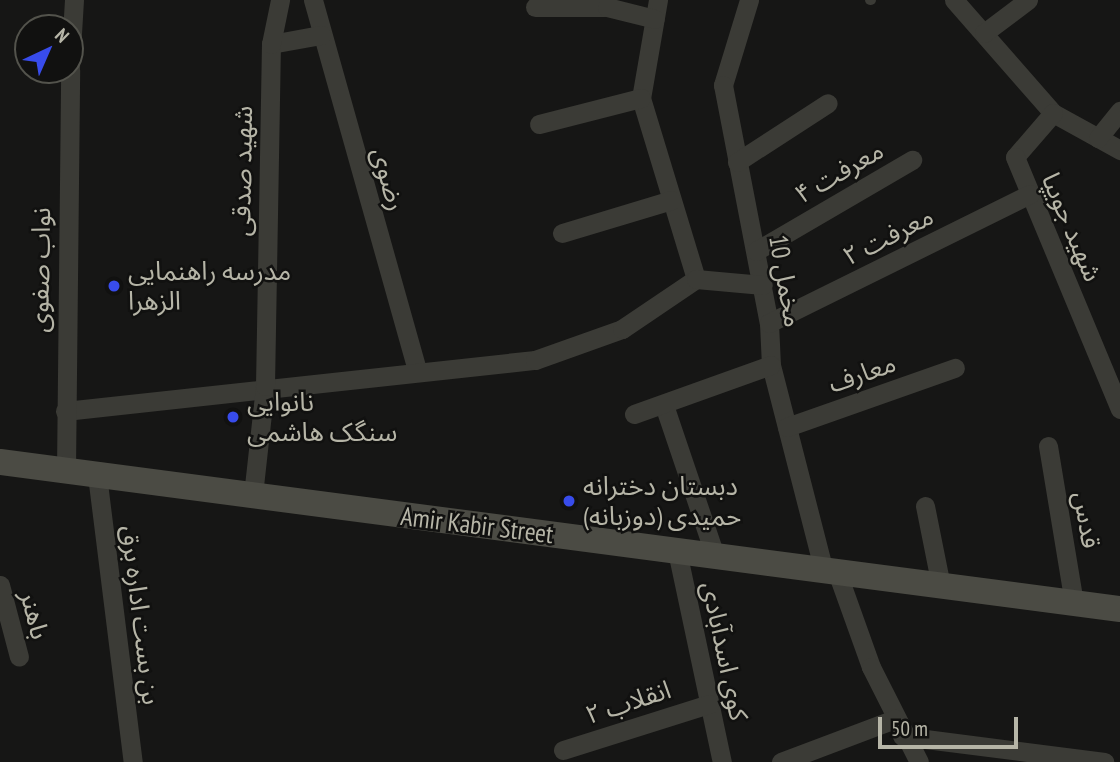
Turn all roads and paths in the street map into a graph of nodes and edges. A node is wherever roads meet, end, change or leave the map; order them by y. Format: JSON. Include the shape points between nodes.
{"nodes":[{"id":1,"x":280,"y":0,"type":"edge"},
{"id":2,"x":313,"y":0,"type":"edge"},
{"id":3,"x":749,"y":0,"type":"edge"},
{"id":4,"x":954,"y":0,"type":"edge"},
{"id":5,"x":1028,"y":0,"type":"edge"},
{"id":6,"x":535,"y":7,"type":"dead end"},
{"id":7,"x":657,"y":9,"type":"edge"},
{"id":8,"x":984,"y":33,"type":"junction"},
{"id":9,"x":321,"y":35,"type":"junction"},
{"id":10,"x":271,"y":44,"type":"junction"},
{"id":11,"x":70,"y":84,"type":"edge"},
{"id":12,"x":641,"y":98,"type":"junction"},
{"id":13,"x":828,"y":103,"type":"dead end"},
{"id":14,"x":1120,"y":111,"type":"edge"},
{"id":15,"x":1054,"y":113,"type":"junction"},
{"id":16,"x":539,"y":124,"type":"dead end"},
{"id":17,"x":1098,"y":138,"type":"junction"},
{"id":18,"x":1120,"y":150,"type":"edge"},
{"id":19,"x":912,"y":160,"type":"dead end"},
{"id":20,"x":737,"y":162,"type":"junction"},
{"id":21,"x":1030,"y":194,"type":"junction"},
{"id":22,"x":671,"y":200,"type":"junction"},
{"id":23,"x":562,"y":233,"type":"dead end"},
{"id":24,"x":756,"y":251,"type":"junction"},
{"id":25,"x":696,"y":279,"type":"junction"},
{"id":26,"x":763,"y":285,"type":"junction"},
{"id":27,"x":769,"y":323,"type":"junction"},
{"id":28,"x":771,"y":365,"type":"junction"},
{"id":29,"x":955,"y":368,"type":"dead end"},
{"id":30,"x":417,"y":371,"type":"junction"},
{"id":31,"x":1115,"y":384,"type":"edge"},
{"id":32,"x":265,"y":386,"type":"junction"},
{"id":33,"x":664,"y":404,"type":"junction"},
{"id":34,"x":1120,"y":409,"type":"edge"},
{"id":35,"x":65,"y":411,"type":"junction"},
{"id":36,"x":634,"y":414,"type":"dead end"},
{"id":37,"x":787,"y":427,"type":"junction"},
{"id":38,"x":1048,"y":446,"type":"dead end"},
{"id":39,"x":0,"y":462,"type":"edge"},
{"id":40,"x":66,"y":470,"type":"junction"},
{"id":41,"x":97,"y":475,"type":"junction"},
{"id":42,"x":253,"y":495,"type":"junction"},
{"id":43,"x":925,"y":506,"type":"dead end"},
{"id":44,"x":677,"y":551,"type":"junction"},
{"id":45,"x":715,"y":556,"type":"junction"},
{"id":46,"x":830,"y":572,"type":"junction"},
{"id":47,"x":0,"y":585,"type":"edge"},
{"id":48,"x":941,"y":586,"type":"junction"},
{"id":49,"x":1074,"y":603,"type":"junction"},
{"id":50,"x":1120,"y":609,"type":"edge"},
{"id":51,"x":19,"y":657,"type":"dead end"},
{"id":52,"x":709,"y":704,"type":"junction"},
{"id":53,"x":899,"y":727,"type":"junction"},
{"id":54,"x":563,"y":750,"type":"dead end"},
{"id":55,"x":133,"y":762,"type":"edge"},
{"id":56,"x":722,"y":762,"type":"edge"},
{"id":57,"x":781,"y":762,"type":"edge"},
{"id":58,"x":919,"y":762,"type":"edge"},
{"id":59,"x":1104,"y":762,"type":"edge"}],
"edges":[{"from":1,"to":10,"type":"street","name":"شهید صدقی"},
{"from":2,"to":9,"type":"street","name":"رضوی"},
{"from":3,"to":20,"type":"street","name":"مخمل 10","via":[[723,85]]},
{"from":4,"to":8,"type":"street"},
{"from":5,"to":8,"type":"street"},
{"from":6,"to":7,"type":"street"},
{"from":7,"to":12,"type":"street"},
{"from":8,"to":15,"type":"street"},
{"from":9,"to":10,"type":"street"},
{"from":9,"to":30,"type":"street","name":"رضوی"},
{"from":10,"to":32,"type":"street","name":"شهید صدقی"},
{"from":11,"to":35,"type":"street","name":"نواب صفوی"},
{"from":12,"to":16,"type":"street"},
{"from":12,"to":22,"type":"street"},
{"from":13,"to":20,"type":"street"},
{"from":14,"to":17,"type":"street"},
{"from":15,"to":17,"type":"street"},
{"from":15,"to":21,"type":"street","name":"شهید جویپا","via":[[1015,157]]},
{"from":17,"to":18,"type":"street"},
{"from":19,"to":24,"type":"street","name":"معرفت ۴"},
{"from":20,"to":24,"type":"street","name":"مخمل 10"},
{"from":21,"to":27,"type":"street","name":"معرفت ۲"},
{"from":21,"to":31,"type":"street","name":"شهید جویپا"},
{"from":22,"to":23,"type":"street"},
{"from":22,"to":25,"type":"street"},
{"from":24,"to":26,"type":"street","name":"مخمل 10"},
{"from":25,"to":26,"type":"street"},
{"from":25,"to":30,"type":"street","via":[[622,329],[535,360]]},
{"from":26,"to":27,"type":"street","name":"مخمل 10"},
{"from":27,"to":28,"type":"street","name":"مخمل 10"},
{"from":28,"to":33,"type":"street"},
{"from":28,"to":37,"type":"street","name":"مخمل 10"},
{"from":29,"to":37,"type":"street","name":"معارف"},
{"from":30,"to":32,"type":"street"},
{"from":31,"to":34,"type":"street","name":"شهید جویپا"},
{"from":32,"to":35,"type":"street"},
{"from":32,"to":42,"type":"street","name":"شهید صدقی"},
{"from":33,"to":36,"type":"street"},
{"from":33,"to":45,"type":"street"},
{"from":35,"to":40,"type":"street","name":"نواب صفوی"},
{"from":37,"to":46,"type":"street","name":"مخمل 10"},
{"from":38,"to":49,"type":"street","name":"قدس"},
{"from":39,"to":40,"type":"main road","name":"Amir Kabir Street"},
{"from":40,"to":41,"type":"main road","name":"Amir Kabir Street"},
{"from":41,"to":42,"type":"main road","name":"Amir Kabir Street"},
{"from":41,"to":55,"type":"street","name":"بن بست اداره برق"},
{"from":42,"to":44,"type":"main road","name":"Amir Kabir Street"},
{"from":43,"to":48,"type":"street"},
{"from":44,"to":45,"type":"main road","name":"Amir Kabir Street"},
{"from":44,"to":52,"type":"street","name":"کوی اسدآبادی"},
{"from":45,"to":46,"type":"main road","name":"Amir Kabir Street"},
{"from":46,"to":48,"type":"main road","name":"Amir Kabir Street"},
{"from":46,"to":53,"type":"street","name":"مخمل 10"},
{"from":47,"to":51,"type":"street","name":"باهنر"},
{"from":48,"to":49,"type":"main road","name":"Amir Kabir Street"},
{"from":49,"to":50,"type":"main road","name":"Amir Kabir Street"},
{"from":52,"to":54,"type":"street","name":"انقلاب ۲"},
{"from":52,"to":56,"type":"street","name":"کوی اسدآبادی"},
{"from":53,"to":57,"type":"street"},
{"from":53,"to":58,"type":"street","name":"مخمل 10"},
{"from":53,"to":59,"type":"street"}]}
